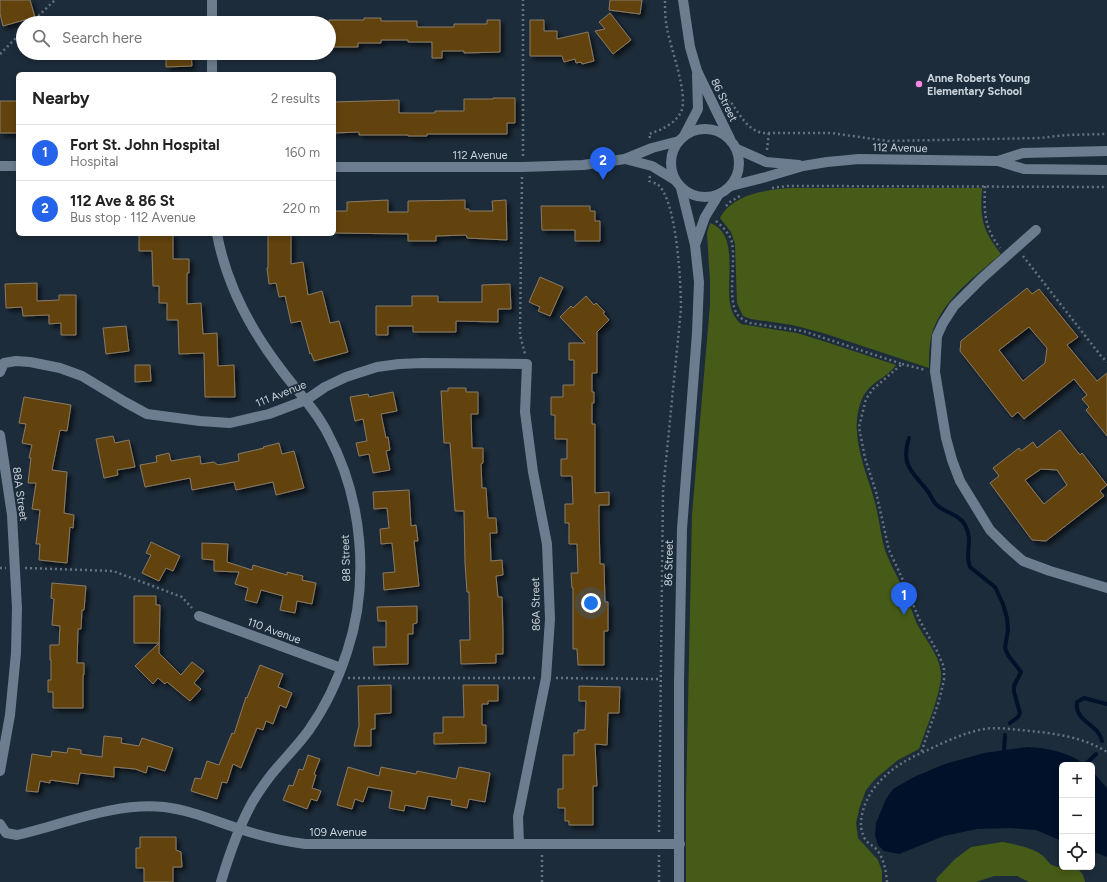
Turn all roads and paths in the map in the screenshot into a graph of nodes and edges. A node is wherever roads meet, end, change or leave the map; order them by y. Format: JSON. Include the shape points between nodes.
{"nodes":[{"id":1,"x":55,"y":0,"type":"edge"},
{"id":2,"x":212,"y":0,"type":"edge"},
{"id":3,"x":523,"y":0,"type":"edge"},
{"id":4,"x":665,"y":0,"type":"edge"},
{"id":5,"x":683,"y":0,"type":"edge"},
{"id":6,"x":38,"y":16,"type":"edge"},
{"id":7,"x":212,"y":16,"type":"edge"},
{"id":8,"x":16,"y":38,"type":"edge"},
{"id":9,"x":0,"y":54,"type":"edge"},
{"id":10,"x":212,"y":60,"type":"edge"},
{"id":11,"x":697,"y":71,"type":"junction"},
{"id":12,"x":212,"y":72,"type":"edge"},
{"id":13,"x":720,"y":105,"type":"dead end"},
{"id":14,"x":769,"y":132,"type":"junction"},
{"id":15,"x":1107,"y":134,"type":"edge"},
{"id":16,"x":682,"y":138,"type":"junction"},
{"id":17,"x":730,"y":139,"type":"junction"},
{"id":18,"x":651,"y":141,"type":"dead end"},
{"id":19,"x":737,"y":149,"type":"junction"},
{"id":20,"x":1107,"y":151,"type":"edge"},
{"id":21,"x":766,"y":155,"type":"dead end"},
{"id":22,"x":523,"y":156,"type":"dead end"},
{"id":23,"x":625,"y":159,"type":"junction"},
{"id":24,"x":998,"y":161,"type":"junction"},
{"id":25,"x":0,"y":166,"type":"edge"},
{"id":26,"x":16,"y":166,"type":"edge"},
{"id":27,"x":803,"y":166,"type":"junction"},
{"id":28,"x":336,"y":167,"type":"edge"},
{"id":29,"x":1107,"y":170,"type":"edge"},
{"id":30,"x":651,"y":172,"type":"dead end"},
{"id":31,"x":522,"y":179,"type":"dead end"},
{"id":32,"x":678,"y":184,"type":"junction"},
{"id":33,"x":731,"y":186,"type":"junction"},
{"id":34,"x":985,"y":186,"type":"junction"},
{"id":35,"x":1107,"y":187,"type":"edge"},
{"id":36,"x":769,"y":188,"type":"dead end"},
{"id":37,"x":719,"y":194,"type":"junction"},
{"id":38,"x":744,"y":195,"type":"dead end"},
{"id":39,"x":724,"y":207,"type":"dead end"},
{"id":40,"x":710,"y":219,"type":"dead end"},
{"id":41,"x":1036,"y":230,"type":"dead end"},
{"id":42,"x":217,"y":236,"type":"edge"},
{"id":43,"x":695,"y":245,"type":"junction"},
{"id":44,"x":1016,"y":248,"type":"junction"},
{"id":45,"x":1007,"y":256,"type":"junction"},
{"id":46,"x":1107,"y":362,"type":"edge"},
{"id":47,"x":527,"y":364,"type":"junction"},
{"id":48,"x":902,"y":364,"type":"junction"},
{"id":49,"x":2,"y":368,"type":"edge"},
{"id":50,"x":935,"y":372,"type":"junction"},
{"id":51,"x":306,"y":400,"type":"junction"},
{"id":52,"x":0,"y":435,"type":"edge"},
{"id":53,"x":0,"y":568,"type":"edge"},
{"id":54,"x":16,"y":568,"type":"junction"},
{"id":55,"x":1107,"y":588,"type":"edge"},
{"id":56,"x":199,"y":616,"type":"joint"},
{"id":57,"x":341,"y":668,"type":"junction"},
{"id":58,"x":337,"y":678,"type":"junction"},
{"id":59,"x":546,"y":678,"type":"junction"},
{"id":60,"x":661,"y":679,"type":"junction"},
{"id":61,"x":1107,"y":752,"type":"edge"},
{"id":62,"x":921,"y":753,"type":"junction"},
{"id":63,"x":0,"y":771,"type":"edge"},
{"id":64,"x":0,"y":824,"type":"edge"},
{"id":65,"x":240,"y":829,"type":"junction"},
{"id":66,"x":519,"y":844,"type":"junction"},
{"id":67,"x":542,"y":844,"type":"junction"},
{"id":68,"x":659,"y":844,"type":"junction"},
{"id":69,"x":680,"y":844,"type":"junction"},
{"id":70,"x":222,"y":882,"type":"edge"},
{"id":71,"x":542,"y":882,"type":"edge"},
{"id":72,"x":659,"y":882,"type":"edge"},
{"id":73,"x":679,"y":882,"type":"edge"},
{"id":74,"x":887,"y":882,"type":"edge"}],
"edges":[{"from":1,"to":6,"type":"path"},
{"from":2,"to":7,"type":"street"},
{"from":3,"to":22,"type":"path"},
{"from":4,"to":18,"type":"path","via":[[667,27],[683,106],[667,127],[649,134]]},
{"from":5,"to":11,"type":"street","name":"86 Street","via":[[690,47]]},
{"from":8,"to":9,"type":"path"},
{"from":10,"to":12,"type":"street"},
{"from":11,"to":16,"type":"street","name":"86 Street","via":[[698,109]]},
{"from":11,"to":17,"type":"street","name":"86 Street"},
{"from":13,"to":14,"type":"path","via":[[730,101],[746,124],[755,131]]},
{"from":14,"to":15,"type":"path","via":[[831,133],[888,140],[1039,138]]},
{"from":14,"to":21,"type":"path"},
{"from":16,"to":17,"type":"street","via":[[696,131],[707,130],[718,132]]},
{"from":16,"to":23,"type":"street","name":"112 Avenue"},
{"from":16,"to":32,"type":"street","via":[[674,150],[672,159],[672,169]]},
{"from":17,"to":19,"type":"street"},
{"from":19,"to":27,"type":"street","name":"112 Avenue","via":[[766,162]]},
{"from":19,"to":33,"type":"street","via":[[739,167]]},
{"from":20,"to":24,"type":"street","name":"112 Avenue","via":[[1024,153]]},
{"from":23,"to":28,"type":"street","name":"112 Avenue","via":[[553,166]]},
{"from":23,"to":32,"type":"street","name":"112 Avenue","via":[[652,166]]},
{"from":24,"to":27,"type":"street","name":"112 Avenue","via":[[859,159]]},
{"from":24,"to":29,"type":"street","name":"112 Avenue","via":[[1024,169]]},
{"from":25,"to":26,"type":"street"},
{"from":27,"to":33,"type":"street","name":"112 Avenue"},
{"from":30,"to":60,"type":"path","via":[[649,181],[658,184],[667,200],[677,244],[681,279],[681,309],[663,491]]},
{"from":31,"to":47,"type":"path","via":[[520,335]]},
{"from":32,"to":37,"type":"street","via":[[688,194],[698,197]]},
{"from":32,"to":43,"type":"street","name":"86 Street"},
{"from":33,"to":37,"type":"street"},
{"from":34,"to":35,"type":"path"},
{"from":34,"to":36,"type":"path"},
{"from":34,"to":45,"type":"path","via":[[984,212],[987,228]]},
{"from":37,"to":43,"type":"street","name":"86 Street","via":[[705,217]]},
{"from":38,"to":39,"type":"path"},
{"from":40,"to":48,"type":"path","via":[[723,227],[732,242],[734,304],[737,314],[744,320],[803,332]]},
{"from":41,"to":44,"type":"street"},
{"from":42,"to":51,"type":"street","name":"88 Street","via":[[229,280],[256,335]]},
{"from":43,"to":69,"type":"street","name":"86 Street","via":[[699,306],[682,529],[679,682]]},
{"from":44,"to":45,"type":"street"},
{"from":44,"to":46,"type":"path"},
{"from":45,"to":50,"type":"street","via":[[948,314],[938,336]]},
{"from":47,"to":51,"type":"street","name":"111 Avenue","via":[[423,363],[376,367],[346,377]]},
{"from":47,"to":59,"type":"street","name":"86A Street","via":[[525,412],[547,544],[550,618]]},
{"from":48,"to":50,"type":"path"},
{"from":48,"to":62,"type":"path","via":[[873,388],[866,398],[859,427],[889,550],[920,621],[944,667],[944,680]]},
{"from":49,"to":51,"type":"street","name":"111 Avenue","via":[[16,361],[60,368],[82,376],[147,414],[172,418],[230,423],[269,414]]},
{"from":50,"to":55,"type":"street","via":[[952,460],[960,481],[990,530],[1024,561]]},
{"from":51,"to":57,"type":"street","name":"88 Street","via":[[328,433],[346,477],[358,534],[358,606],[355,627]]},
{"from":52,"to":54,"type":"street","name":"88A Street","via":[[12,515]]},
{"from":53,"to":54,"type":"path"},
{"from":54,"to":56,"type":"path","via":[[113,571],[182,597]]},
{"from":54,"to":63,"type":"street","name":"88A Street","via":[[16,653],[10,715]]},
{"from":56,"to":57,"type":"street","name":"110 Avenue"},
{"from":57,"to":58,"type":"street","name":"88 Street"},
{"from":58,"to":59,"type":"path"},
{"from":58,"to":65,"type":"street","name":"88 Street","via":[[318,716],[299,743],[274,770],[253,802]]},
{"from":59,"to":60,"type":"path"},
{"from":59,"to":66,"type":"street","name":"86A Street","via":[[518,817]]},
{"from":60,"to":68,"type":"path"},
{"from":61,"to":62,"type":"path","via":[[1075,738],[1046,732],[998,728],[960,736]]},
{"from":62,"to":74,"type":"path","via":[[906,759],[875,786],[868,796],[862,814],[861,828],[864,839],[877,850],[884,863]]},
{"from":64,"to":65,"type":"street","name":"109 Avenue","via":[[6,833],[17,835],[113,810],[164,807],[208,817]]},
{"from":65,"to":66,"type":"street","name":"109 Avenue","via":[[305,844]]},
{"from":65,"to":70,"type":"street","name":"88 Street"},
{"from":66,"to":67,"type":"street","name":"109 Avenue"},
{"from":67,"to":68,"type":"street","name":"109 Avenue"},
{"from":67,"to":71,"type":"path"},
{"from":68,"to":69,"type":"street","name":"109 Avenue"},
{"from":68,"to":72,"type":"path"},
{"from":69,"to":73,"type":"street","name":"86 Street"}]}
